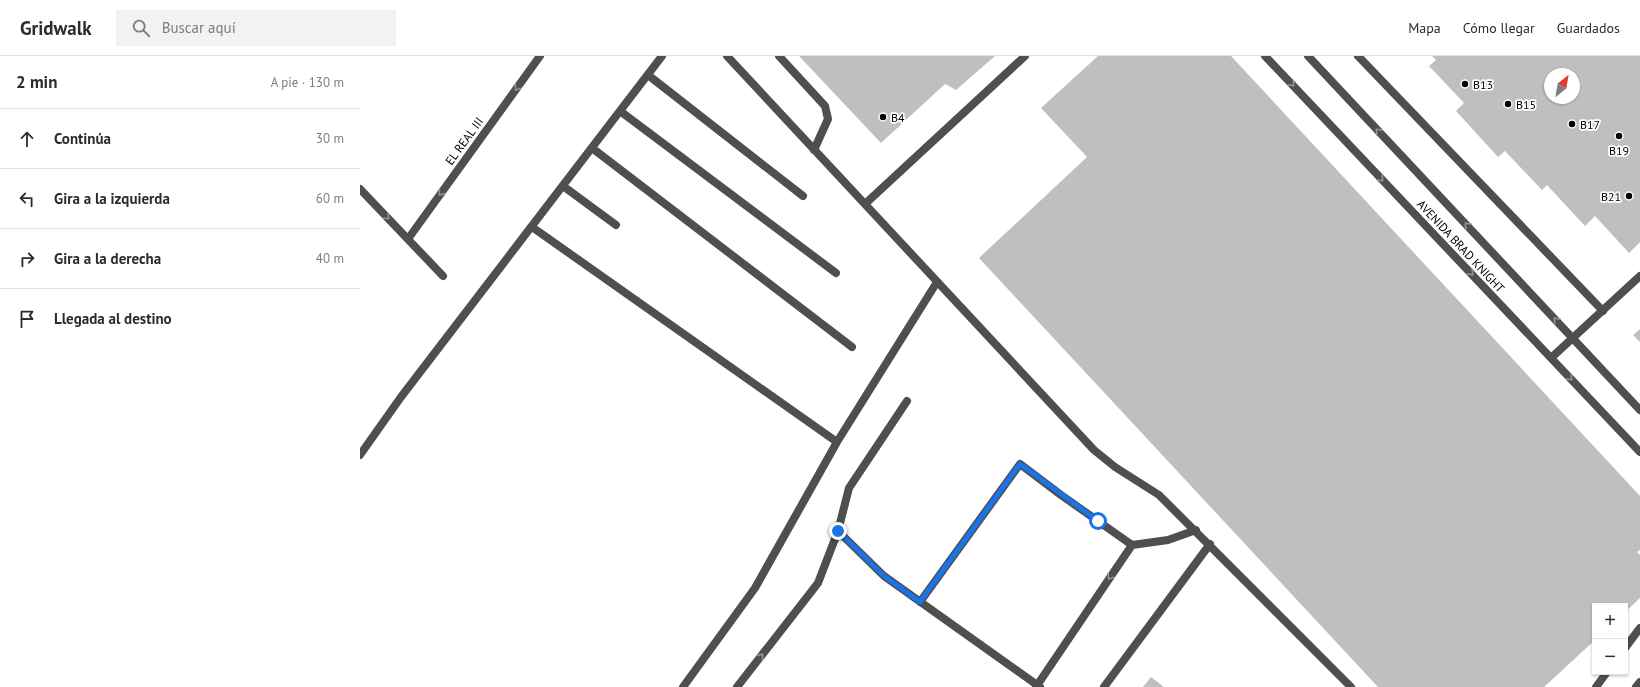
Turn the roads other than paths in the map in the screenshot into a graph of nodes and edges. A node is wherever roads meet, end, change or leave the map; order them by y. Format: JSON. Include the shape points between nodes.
{"nodes":[{"id":1,"x":540,"y":56,"type":"edge"},
{"id":2,"x":662,"y":56,"type":"edge"},
{"id":3,"x":727,"y":56,"type":"edge"},
{"id":4,"x":779,"y":56,"type":"edge"},
{"id":5,"x":1025,"y":56,"type":"edge"},
{"id":6,"x":1265,"y":56,"type":"edge"},
{"id":7,"x":1308,"y":56,"type":"edge"},
{"id":8,"x":1358,"y":56,"type":"edge"},
{"id":9,"x":648,"y":75,"type":"junction"},
{"id":10,"x":620,"y":111,"type":"junction"},
{"id":11,"x":592,"y":148,"type":"junction"},
{"id":12,"x":814,"y":150,"type":"junction"},
{"id":13,"x":563,"y":186,"type":"junction"},
{"id":14,"x":360,"y":189,"type":"edge"},
{"id":15,"x":804,"y":196,"type":"dead end"},
{"id":16,"x":865,"y":204,"type":"junction"},
{"id":17,"x":616,"y":225,"type":"dead end"},
{"id":18,"x":532,"y":227,"type":"junction"},
{"id":19,"x":408,"y":239,"type":"junction"},
{"id":20,"x":836,"y":273,"type":"dead end"},
{"id":21,"x":442,"y":276,"type":"dead end"},
{"id":22,"x":1640,"y":276,"type":"edge"},
{"id":23,"x":937,"y":282,"type":"junction"},
{"id":24,"x":1603,"y":311,"type":"junction"},
{"id":25,"x":1573,"y":339,"type":"junction"},
{"id":26,"x":852,"y":347,"type":"dead end"},
{"id":27,"x":1551,"y":358,"type":"junction"},
{"id":28,"x":907,"y":401,"type":"dead end"},
{"id":29,"x":1640,"y":410,"type":"edge"},
{"id":30,"x":837,"y":442,"type":"junction"},
{"id":31,"x":1640,"y":452,"type":"edge"},
{"id":32,"x":360,"y":455,"type":"edge"},
{"id":33,"x":1196,"y":530,"type":"junction"},
{"id":34,"x":838,"y":531,"type":"junction"},
{"id":35,"x":1210,"y":544,"type":"junction"},
{"id":36,"x":1132,"y":545,"type":"junction"},
{"id":37,"x":920,"y":602,"type":"junction"},
{"id":38,"x":1640,"y":628,"type":"edge"},
{"id":39,"x":1628,"y":644,"type":"edge"},
{"id":40,"x":1605,"y":675,"type":"edge"},
{"id":41,"x":1640,"y":682,"type":"edge"},
{"id":42,"x":1038,"y":686,"type":"edge"},
{"id":43,"x":683,"y":687,"type":"edge"},
{"id":44,"x":737,"y":687,"type":"edge"},
{"id":45,"x":1104,"y":687,"type":"edge"},
{"id":46,"x":1351,"y":687,"type":"edge"},
{"id":47,"x":1596,"y":687,"type":"edge"},
{"id":48,"x":1636,"y":687,"type":"edge"}],
"edges":[{"from":1,"to":19,"type":"street","name":"EL REAL III","one_way":true},
{"from":2,"to":9,"type":"street"},
{"from":3,"to":12,"type":"street"},
{"from":4,"to":12,"type":"street","via":[[825,106],[828,119]]},
{"from":5,"to":16,"type":"street"},
{"from":6,"to":27,"type":"street","name":"AVENIDA BRAD KNIGHT","one_way":true},
{"from":25,"to":7,"type":"street","name":"AVENIDA BRAD KNIGHT","one_way":true},
{"from":8,"to":24,"type":"street"},
{"from":9,"to":10,"type":"street"},
{"from":9,"to":15,"type":"street"},
{"from":10,"to":11,"type":"street"},
{"from":10,"to":20,"type":"street"},
{"from":11,"to":13,"type":"street"},
{"from":11,"to":26,"type":"street"},
{"from":12,"to":16,"type":"street"},
{"from":13,"to":17,"type":"street"},
{"from":13,"to":18,"type":"street"},
{"from":14,"to":19,"type":"street","one_way":true},
{"from":16,"to":23,"type":"street"},
{"from":18,"to":30,"type":"street"},
{"from":18,"to":32,"type":"street"},
{"from":19,"to":21,"type":"street"},
{"from":22,"to":24,"type":"street"},
{"from":23,"to":30,"type":"street"},
{"from":23,"to":33,"type":"street","via":[[1094,450],[1159,495]]},
{"from":24,"to":25,"type":"street"},
{"from":25,"to":27,"type":"street"},
{"from":25,"to":29,"type":"street","name":"AVENIDA BRAD KNIGHT"},
{"from":27,"to":31,"type":"street","name":"AVENIDA BRAD KNIGHT","one_way":true},
{"from":28,"to":34,"type":"street","via":[[849,488]]},
{"from":30,"to":43,"type":"street","via":[[754,588]]},
{"from":33,"to":35,"type":"street"},
{"from":33,"to":36,"type":"street","via":[[1168,540]]},
{"from":34,"to":37,"type":"street","via":[[884,576]]},
{"from":44,"to":34,"type":"street","one_way":true,"via":[[818,583]]},
{"from":35,"to":45,"type":"street"},
{"from":35,"to":46,"type":"street"},
{"from":36,"to":37,"type":"street","via":[[1020,464]]},
{"from":36,"to":42,"type":"street","one_way":true},
{"from":37,"to":42,"type":"street"},
{"from":38,"to":39,"type":"street"},
{"from":40,"to":47,"type":"street"},
{"from":41,"to":48,"type":"street"}]}
